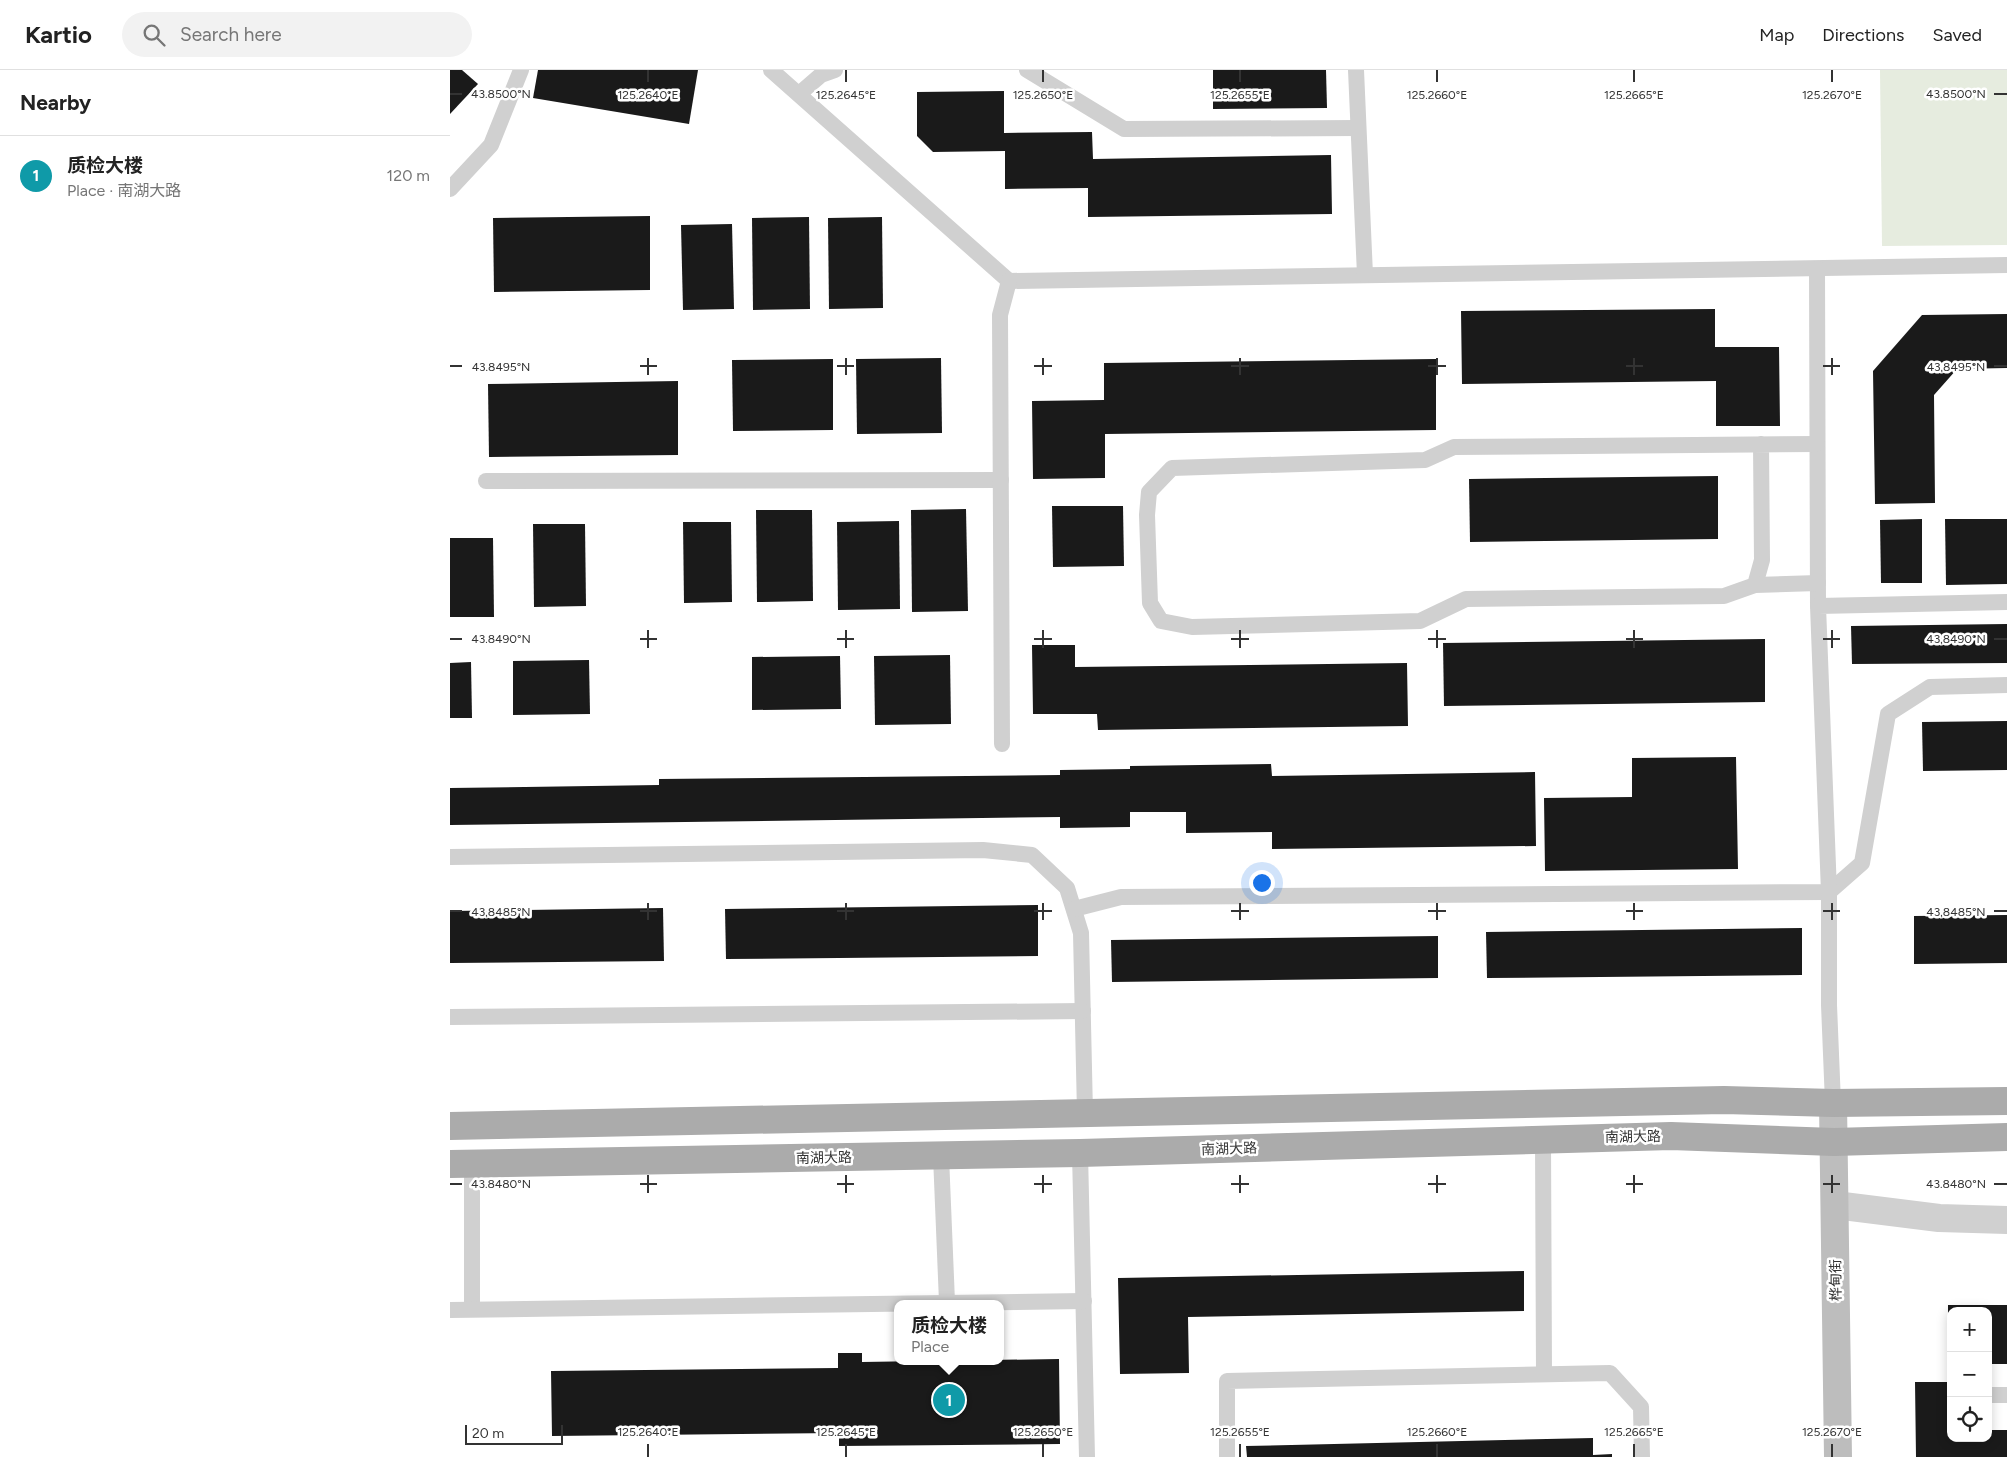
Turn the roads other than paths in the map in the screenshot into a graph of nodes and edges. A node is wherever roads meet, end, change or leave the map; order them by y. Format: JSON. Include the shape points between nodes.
{"nodes":[{"id":1,"x":521,"y":70,"type":"edge"},
{"id":2,"x":771,"y":70,"type":"edge"},
{"id":3,"x":835,"y":70,"type":"edge"},
{"id":4,"x":1027,"y":70,"type":"edge"},
{"id":5,"x":1356,"y":70,"type":"edge"},
{"id":6,"x":799,"y":94,"type":"junction"},
{"id":7,"x":1358,"y":128,"type":"junction"},
{"id":8,"x":450,"y":188,"type":"edge"},
{"id":9,"x":2007,"y":265,"type":"edge"},
{"id":10,"x":1817,"y":269,"type":"junction"},
{"id":11,"x":1365,"y":275,"type":"junction"},
{"id":12,"x":1009,"y":281,"type":"junction"},
{"id":13,"x":1761,"y":444,"type":"junction"},
{"id":14,"x":1817,"y":444,"type":"junction"},
{"id":15,"x":1001,"y":480,"type":"junction"},
{"id":16,"x":486,"y":481,"type":"dead end"},
{"id":17,"x":1818,"y":583,"type":"junction"},
{"id":18,"x":1756,"y":585,"type":"junction"},
{"id":19,"x":2007,"y":602,"type":"edge"},
{"id":20,"x":1818,"y":606,"type":"junction"},
{"id":21,"x":2007,"y":685,"type":"edge"},
{"id":22,"x":1002,"y":744,"type":"dead end"},
{"id":23,"x":450,"y":858,"type":"edge"},
{"id":24,"x":1829,"y":892,"type":"junction"},
{"id":25,"x":1074,"y":909,"type":"junction"},
{"id":26,"x":1083,"y":1011,"type":"junction"},
{"id":27,"x":450,"y":1017,"type":"edge"},
{"id":28,"x":2007,"y":1101,"type":"edge"},
{"id":29,"x":1833,"y":1103,"type":"junction"},
{"id":30,"x":1085,"y":1113,"type":"junction"},
{"id":31,"x":450,"y":1126,"type":"edge"},
{"id":32,"x":2007,"y":1137,"type":"edge"},
{"id":33,"x":1543,"y":1140,"type":"junction"},
{"id":34,"x":1834,"y":1142,"type":"junction"},
{"id":35,"x":1080,"y":1153,"type":"junction"},
{"id":36,"x":941,"y":1156,"type":"junction"},
{"id":37,"x":461,"y":1164,"type":"edge"},
{"id":38,"x":1835,"y":1205,"type":"junction"},
{"id":39,"x":2007,"y":1220,"type":"edge"},
{"id":40,"x":946,"y":1300,"type":"edge"},
{"id":41,"x":1084,"y":1300,"type":"junction"},
{"id":42,"x":1004,"y":1301,"type":"edge"},
{"id":43,"x":894,"y":1303,"type":"edge"},
{"id":44,"x":472,"y":1309,"type":"junction"},
{"id":45,"x":450,"y":1310,"type":"edge"},
{"id":46,"x":1544,"y":1374,"type":"junction"},
{"id":47,"x":1992,"y":1395,"type":"edge"},
{"id":48,"x":2007,"y":1395,"type":"edge"},
{"id":49,"x":1087,"y":1457,"type":"edge"},
{"id":50,"x":1227,"y":1457,"type":"edge"},
{"id":51,"x":1642,"y":1457,"type":"edge"},
{"id":52,"x":1838,"y":1457,"type":"edge"}],
"edges":[{"from":1,"to":8,"type":"lane","via":[[491,145]]},
{"from":2,"to":6,"type":"lane"},
{"from":3,"to":6,"type":"lane","via":[[821,75]]},
{"from":4,"to":7,"type":"lane","via":[[1124,129]]},
{"from":5,"to":7,"type":"lane"},
{"from":6,"to":12,"type":"lane"},
{"from":7,"to":11,"type":"lane"},
{"from":9,"to":10,"type":"lane"},
{"from":10,"to":11,"type":"lane"},
{"from":10,"to":14,"type":"lane"},
{"from":11,"to":12,"type":"lane"},
{"from":12,"to":15,"type":"lane","via":[[1000,315]]},
{"from":13,"to":14,"type":"lane"},
{"from":13,"to":18,"type":"lane","via":[[1762,560]]},
{"from":13,"to":18,"type":"lane","via":[[1454,446],[1425,460],[1172,468],[1149,492],[1147,515],[1150,604],[1161,622],[1192,627],[1420,622],[1466,599],[1724,596]]},
{"from":14,"to":17,"type":"lane"},
{"from":15,"to":16,"type":"lane"},
{"from":15,"to":22,"type":"lane"},
{"from":17,"to":18,"type":"lane"},
{"from":17,"to":20,"type":"lane"},
{"from":19,"to":20,"type":"lane"},
{"from":20,"to":24,"type":"lane"},
{"from":21,"to":24,"type":"lane","via":[[1930,687],[1888,714],[1862,863]]},
{"from":23,"to":25,"type":"lane","via":[[983,850],[1032,855],[1067,888]]},
{"from":24,"to":25,"type":"lane","via":[[1121,897]]},
{"from":24,"to":29,"type":"lane"},
{"from":25,"to":26,"type":"lane","via":[[1081,933]]},
{"from":26,"to":27,"type":"lane"},
{"from":26,"to":30,"type":"lane"},
{"from":28,"to":29,"type":"main road"},
{"from":29,"to":30,"type":"main road","via":[[1714,1100]]},
{"from":29,"to":34,"type":"street","name":"桦甸街"},
{"from":30,"to":31,"type":"main road"},
{"from":32,"to":34,"type":"main road","name":"南湖大路"},
{"from":33,"to":34,"type":"main road","name":"南湖大路","via":[[1671,1136]]},
{"from":33,"to":35,"type":"main road","name":"南湖大路"},
{"from":33,"to":46,"type":"lane"},
{"from":34,"to":38,"type":"street","name":"桦甸街"},
{"from":35,"to":36,"type":"main road","name":"南湖大路"},
{"from":35,"to":41,"type":"lane"},
{"from":36,"to":37,"type":"main road","name":"南湖大路"},
{"from":36,"to":40,"type":"lane"},
{"from":37,"to":44,"type":"lane"},
{"from":38,"to":39,"type":"street","via":[[1939,1218]]},
{"from":38,"to":52,"type":"street","name":"桦甸街"},
{"from":41,"to":42,"type":"lane"},
{"from":41,"to":49,"type":"lane"},
{"from":43,"to":44,"type":"lane"},
{"from":44,"to":45,"type":"lane"},
{"from":46,"to":50,"type":"lane","via":[[1227,1381]]},
{"from":46,"to":51,"type":"lane","via":[[1610,1373],[1642,1407]]},
{"from":47,"to":48,"type":"lane"}]}
